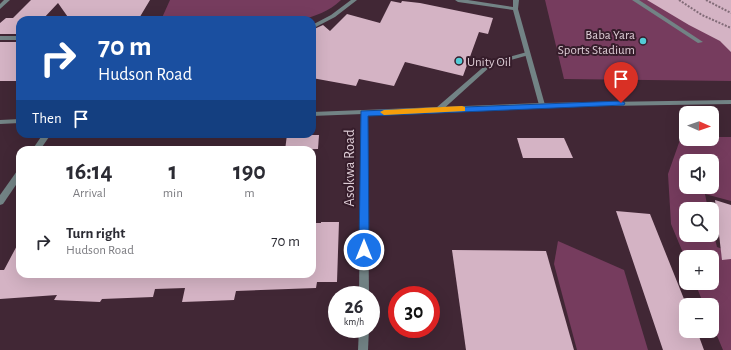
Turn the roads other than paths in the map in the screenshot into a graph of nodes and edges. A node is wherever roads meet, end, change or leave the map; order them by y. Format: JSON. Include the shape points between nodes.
{"nodes":[{"id":1,"x":7,"y":0,"type":"edge"},
{"id":2,"x":354,"y":0,"type":"edge"},
{"id":3,"x":458,"y":0,"type":"edge"},
{"id":4,"x":516,"y":0,"type":"edge"},
{"id":5,"x":635,"y":0,"type":"edge"},
{"id":6,"x":0,"y":7,"type":"edge"},
{"id":7,"x":514,"y":9,"type":"junction"},
{"id":8,"x":316,"y":25,"type":"edge"},
{"id":9,"x":0,"y":38,"type":"edge"},
{"id":10,"x":16,"y":38,"type":"edge"},
{"id":11,"x":700,"y":42,"type":"dead end"},
{"id":12,"x":527,"y":54,"type":"junction"},
{"id":13,"x":731,"y":102,"type":"edge"},
{"id":14,"x":542,"y":106,"type":"junction"},
{"id":15,"x":438,"y":110,"type":"junction"},
{"id":16,"x":364,"y":113,"type":"junction"},
{"id":17,"x":316,"y":114,"type":"edge"},
{"id":18,"x":16,"y":121,"type":"edge"},
{"id":19,"x":0,"y":122,"type":"edge"},
{"id":20,"x":16,"y":179,"type":"edge"},
{"id":21,"x":0,"y":202,"type":"edge"},
{"id":22,"x":364,"y":286,"type":"edge"},
{"id":23,"x":364,"y":338,"type":"edge"},
{"id":24,"x":363,"y":350,"type":"edge"}],
"edges":[{"from":1,"to":6,"type":"street"},
{"from":2,"to":8,"type":"street"},
{"from":3,"to":7,"type":"street"},
{"from":4,"to":7,"type":"street"},
{"from":5,"to":11,"type":"street"},
{"from":7,"to":12,"type":"street"},
{"from":9,"to":10,"type":"street"},
{"from":12,"to":14,"type":"street"},
{"from":12,"to":15,"type":"street","via":[[490,64]]},
{"from":13,"to":14,"type":"street"},
{"from":14,"to":15,"type":"street"},
{"from":15,"to":16,"type":"street"},
{"from":16,"to":17,"type":"street"},
{"from":16,"to":22,"type":"street","name":"Asokwa Road"},
{"from":18,"to":19,"type":"street"},
{"from":20,"to":21,"type":"street"},
{"from":23,"to":24,"type":"street"}]}
